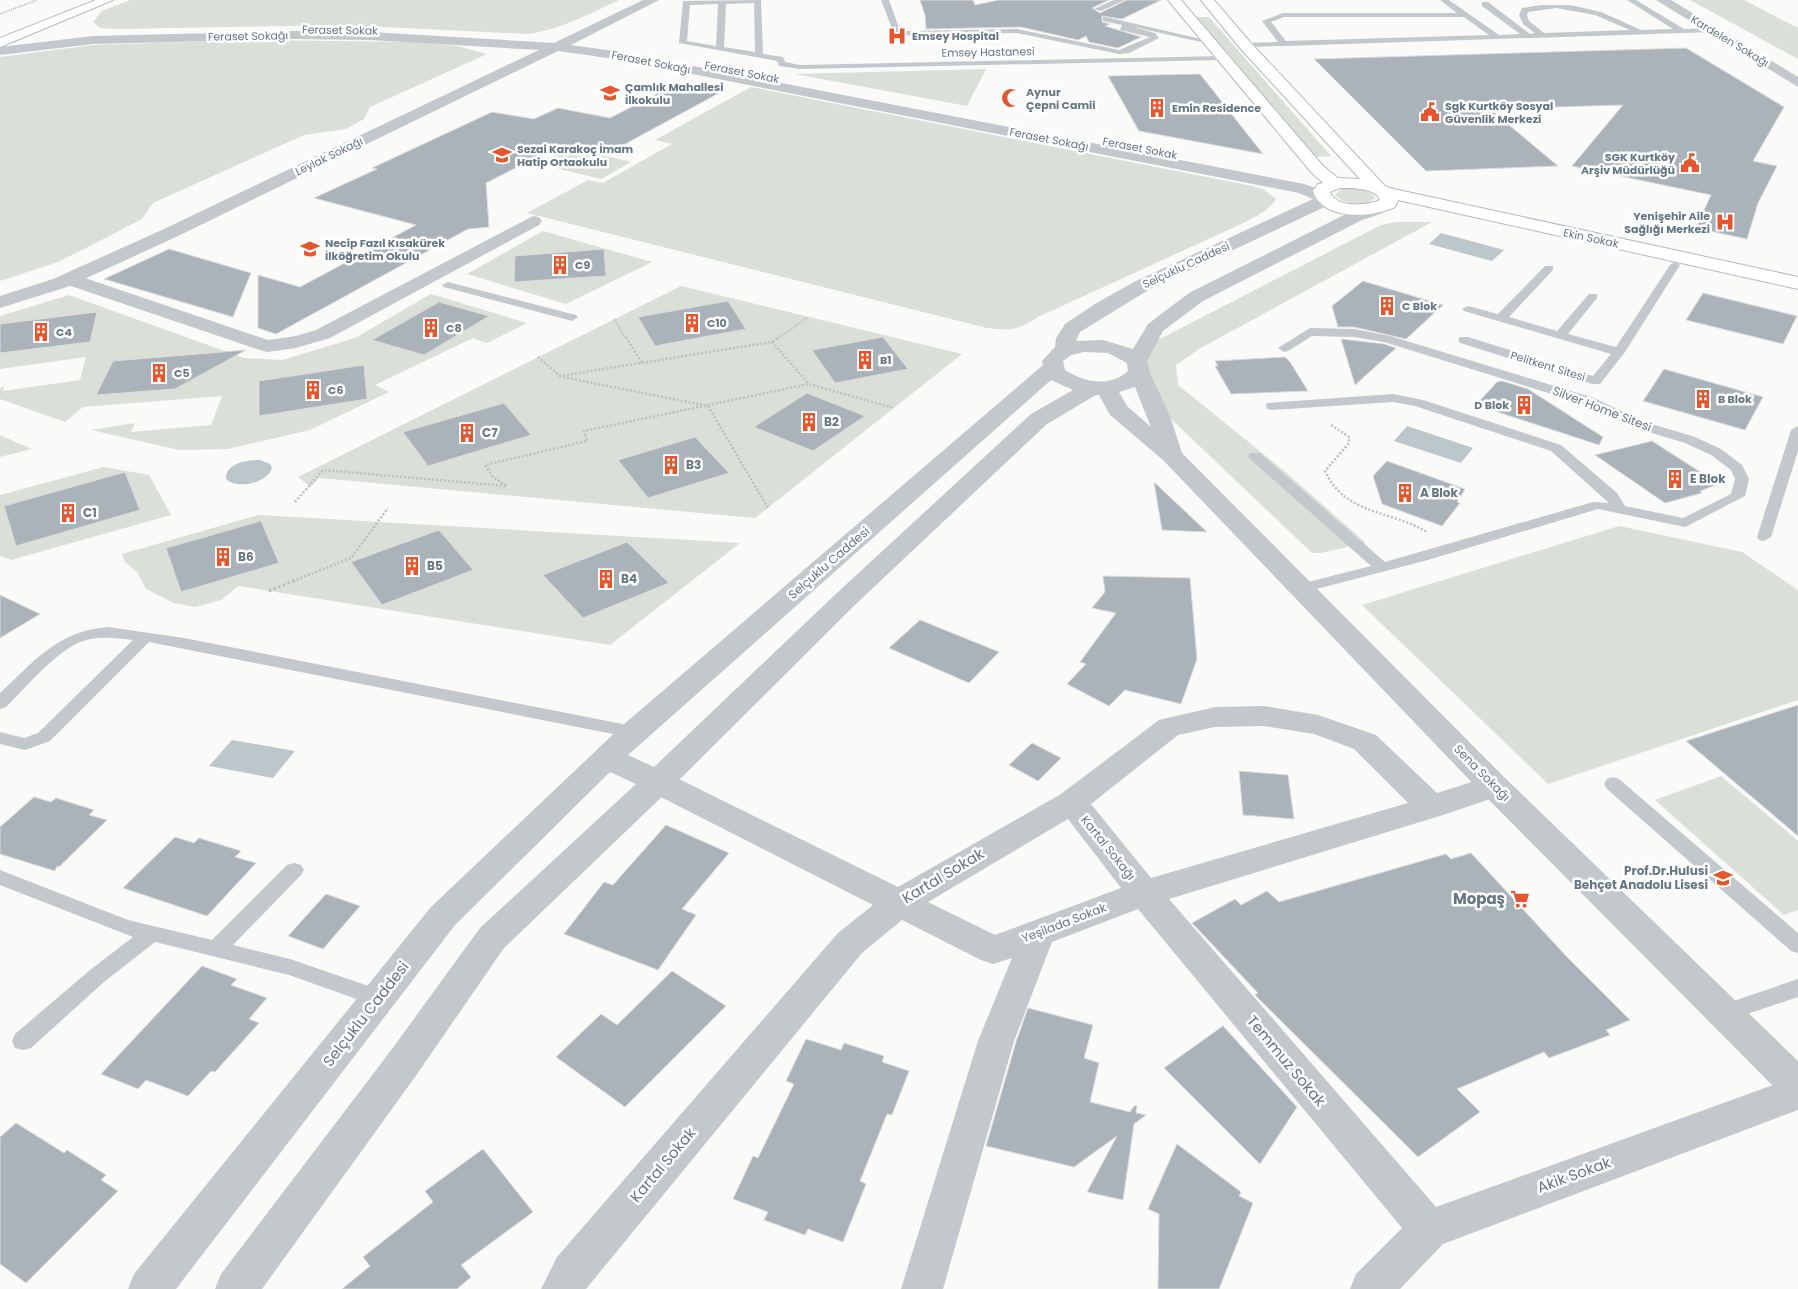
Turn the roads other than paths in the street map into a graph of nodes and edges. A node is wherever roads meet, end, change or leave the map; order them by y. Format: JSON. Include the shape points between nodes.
{"nodes":[{"id":1,"x":107,"y":0,"type":"edge"},
{"id":2,"x":633,"y":0,"type":"edge"},
{"id":3,"x":653,"y":0,"type":"edge"},
{"id":4,"x":885,"y":0,"type":"edge"},
{"id":5,"x":1121,"y":0,"type":"edge"},
{"id":6,"x":1174,"y":0,"type":"edge"},
{"id":7,"x":1207,"y":0,"type":"edge"},
{"id":8,"x":1444,"y":0,"type":"edge"},
{"id":9,"x":1631,"y":0,"type":"edge"},
{"id":10,"x":1662,"y":0,"type":"edge"},
{"id":11,"x":1676,"y":0,"type":"edge"},
{"id":12,"x":722,"y":2,"type":"junction"},
{"id":13,"x":1106,"y":3,"type":"edge"},
{"id":14,"x":1485,"y":4,"type":"dead end"},
{"id":15,"x":1098,"y":9,"type":"dead end"},
{"id":16,"x":1465,"y":14,"type":"junction"},
{"id":17,"x":64,"y":17,"type":"junction"},
{"id":18,"x":1106,"y":19,"type":"dead end"},
{"id":19,"x":1127,"y":24,"type":"junction"},
{"id":20,"x":1713,"y":30,"type":"junction"},
{"id":21,"x":1683,"y":31,"type":"junction"},
{"id":22,"x":1639,"y":32,"type":"junction"},
{"id":23,"x":1542,"y":35,"type":"junction"},
{"id":24,"x":1528,"y":36,"type":"junction"},
{"id":25,"x":1497,"y":37,"type":"junction"},
{"id":26,"x":1210,"y":42,"type":"junction"},
{"id":27,"x":0,"y":43,"type":"edge"},
{"id":28,"x":553,"y":44,"type":"junction"},
{"id":29,"x":1284,"y":44,"type":"junction"},
{"id":30,"x":1245,"y":45,"type":"junction"},
{"id":31,"x":720,"y":49,"type":"junction"},
{"id":32,"x":0,"y":51,"type":"edge"},
{"id":33,"x":759,"y":55,"type":"junction"},
{"id":34,"x":1221,"y":58,"type":"junction"},
{"id":35,"x":1798,"y":72,"type":"edge"},
{"id":36,"x":1798,"y":83,"type":"edge"},
{"id":37,"x":1328,"y":191,"type":"junction"},
{"id":38,"x":1380,"y":199,"type":"junction"},
{"id":39,"x":533,"y":221,"type":"dead end"},
{"id":40,"x":1675,"y":265,"type":"junction"},
{"id":41,"x":1549,"y":268,"type":"dead end"},
{"id":42,"x":69,"y":279,"type":"junction"},
{"id":43,"x":1798,"y":283,"type":"edge"},
{"id":44,"x":448,"y":285,"type":"dead end"},
{"id":45,"x":0,"y":289,"type":"edge"},
{"id":46,"x":1798,"y":292,"type":"edge"},
{"id":47,"x":1593,"y":296,"type":"dead end"},
{"id":48,"x":0,"y":302,"type":"edge"},
{"id":49,"x":1468,"y":309,"type":"dead end"},
{"id":50,"x":572,"y":317,"type":"dead end"},
{"id":51,"x":1501,"y":318,"type":"junction"},
{"id":52,"x":1560,"y":335,"type":"junction"},
{"id":53,"x":1464,"y":340,"type":"dead end"},
{"id":54,"x":1284,"y":348,"type":"dead end"},
{"id":55,"x":1619,"y":352,"type":"junction"},
{"id":56,"x":1058,"y":358,"type":"junction"},
{"id":57,"x":1138,"y":367,"type":"junction"},
{"id":58,"x":1100,"y":387,"type":"junction"},
{"id":59,"x":1272,"y":406,"type":"dead end"},
{"id":60,"x":1798,"y":430,"type":"edge"},
{"id":61,"x":1171,"y":454,"type":"junction"},
{"id":62,"x":1256,"y":456,"type":"dead end"},
{"id":63,"x":1619,"y":508,"type":"junction"},
{"id":64,"x":1764,"y":537,"type":"dead end"},
{"id":65,"x":1382,"y":567,"type":"junction"},
{"id":66,"x":1301,"y":588,"type":"junction"},
{"id":67,"x":145,"y":637,"type":"junction"},
{"id":68,"x":0,"y":703,"type":"edge"},
{"id":69,"x":633,"y":732,"type":"junction"},
{"id":70,"x":0,"y":738,"type":"edge"},
{"id":71,"x":606,"y":757,"type":"junction"},
{"id":72,"x":658,"y":782,"type":"junction"},
{"id":73,"x":1613,"y":784,"type":"dead end"},
{"id":74,"x":1494,"y":786,"type":"junction"},
{"id":75,"x":1072,"y":802,"type":"junction"},
{"id":76,"x":1432,"y":807,"type":"junction"},
{"id":77,"x":294,"y":870,"type":"dead end"},
{"id":78,"x":0,"y":877,"type":"edge"},
{"id":79,"x":1144,"y":893,"type":"junction"},
{"id":80,"x":897,"y":904,"type":"junction"},
{"id":81,"x":1039,"y":932,"type":"junction"},
{"id":82,"x":151,"y":934,"type":"junction"},
{"id":83,"x":1798,"y":945,"type":"edge"},
{"id":84,"x":215,"y":950,"type":"junction"},
{"id":85,"x":1798,"y":988,"type":"edge"},
{"id":86,"x":379,"y":998,"type":"junction"},
{"id":87,"x":1724,"y":1013,"type":"junction"},
{"id":88,"x":23,"y":1041,"type":"dead end"},
{"id":89,"x":1798,"y":1086,"type":"edge"},
{"id":90,"x":1798,"y":1093,"type":"edge"},
{"id":91,"x":1429,"y":1228,"type":"junction"},
{"id":92,"x":148,"y":1289,"type":"edge"},
{"id":93,"x":236,"y":1289,"type":"edge"},
{"id":94,"x":562,"y":1289,"type":"edge"},
{"id":95,"x":922,"y":1289,"type":"edge"},
{"id":96,"x":1371,"y":1289,"type":"edge"}],
"edges":[{"from":1,"to":17,"type":"main road"},
{"from":2,"to":28,"type":"street","name":"Leylak Sokağı"},
{"from":3,"to":28,"type":"street","name":"Leylak Sokağı"},
{"from":4,"to":19,"type":"lane","via":[[896,29],[907,32],[1017,31],[1119,52],[1155,38],[1123,28]]},
{"from":5,"to":13,"type":"lane"},
{"from":6,"to":26,"type":"main road"},
{"from":7,"to":30,"type":"main road"},
{"from":8,"to":16,"type":"lane"},
{"from":9,"to":21,"type":"lane"},
{"from":10,"to":20,"type":"street","name":"Kardelen Sokağı"},
{"from":11,"to":35,"type":"street"},
{"from":12,"to":31,"type":"lane"},
{"from":12,"to":31,"type":"lane","name":"Emsey Hastanesi","via":[[686,2],[683,43]]},
{"from":12,"to":33,"type":"lane","name":"Emsey Hastanesi","via":[[758,1]]},
{"from":13,"to":15,"type":"lane"},
{"from":14,"to":24,"type":"lane"},
{"from":16,"to":25,"type":"lane"},
{"from":16,"to":29,"type":"lane","via":[[1283,15],[1266,21]]},
{"from":17,"to":27,"type":"main road"},
{"from":17,"to":28,"type":"street","name":"Feraset Sokak","via":[[65,25],[72,29],[96,34],[344,30]]},
{"from":18,"to":19,"type":"lane"},
{"from":19,"to":26,"type":"lane"},
{"from":20,"to":21,"type":"lane"},
{"from":20,"to":36,"type":"street","name":"Kardelen Sokağı"},
{"from":21,"to":22,"type":"lane"},
{"from":22,"to":23,"type":"lane"},
{"from":22,"to":23,"type":"lane","via":[[1614,18],[1575,7],[1525,10],[1522,15],[1526,22]]},
{"from":23,"to":24,"type":"lane"},
{"from":24,"to":25,"type":"lane"},
{"from":25,"to":29,"type":"lane"},
{"from":26,"to":34,"type":"main road"},
{"from":28,"to":32,"type":"street","name":"Feraset Sokağı","via":[[293,35],[92,40]]},
{"from":28,"to":37,"type":"street","name":"Feraset Sokağı","via":[[1304,189]]},
{"from":28,"to":42,"type":"street","name":"Leylak Sokağı","via":[[170,233]]},
{"from":28,"to":45,"type":"street","name":"Leylak Sokağı","via":[[40,277]]},
{"from":29,"to":30,"type":"lane"},
{"from":30,"to":38,"type":"main road"},
{"from":31,"to":33,"type":"lane","name":"Emsey Hastanesi"},
{"from":33,"to":34,"type":"lane","name":"Emsey Hastanesi","via":[[800,67]]},
{"from":34,"to":37,"type":"main road","via":[[1317,169]]},
{"from":37,"to":38,"type":"main road","via":[[1358,184]]},
{"from":37,"to":38,"type":"main road","via":[[1349,208]]},
{"from":37,"to":56,"type":"street","name":"Selçuklu Caddesi","via":[[1102,308],[1072,328]]},
{"from":38,"to":40,"type":"main road","name":"Ekin Sokak"},
{"from":38,"to":43,"type":"main road","name":"Ekin Sokak"},
{"from":38,"to":57,"type":"street","via":[[1356,216],[1196,297],[1155,328]]},
{"from":39,"to":42,"type":"street","via":[[304,342],[267,346]]},
{"from":40,"to":46,"type":"main road","name":"Ekin Sokak"},
{"from":40,"to":55,"type":"lane","name":"Pelitkent Sitesi"},
{"from":41,"to":51,"type":"lane"},
{"from":42,"to":48,"type":"street","name":"Leylak Sokağı"},
{"from":44,"to":50,"type":"lane"},
{"from":47,"to":52,"type":"lane"},
{"from":49,"to":51,"type":"lane"},
{"from":51,"to":52,"type":"lane"},
{"from":52,"to":55,"type":"lane"},
{"from":53,"to":55,"type":"lane","name":"Pelitkent Sitesi","via":[[1596,381]]},
{"from":54,"to":63,"type":"lane","name":"Silver Home Sitesi","via":[[1310,332],[1334,331],[1386,339],[1589,401],[1637,424],[1690,440],[1728,458],[1742,479],[1738,496],[1685,523]]},
{"from":56,"to":57,"type":"street","via":[[1082,346],[1104,346],[1128,354]]},
{"from":56,"to":58,"type":"street","via":[[1064,380]]},
{"from":56,"to":69,"type":"street","name":"Selçuklu Caddesi"},
{"from":57,"to":58,"type":"street","via":[[1133,380]]},
{"from":57,"to":61,"type":"street"},
{"from":58,"to":61,"type":"street","name":"Sena Sokağı","via":[[1118,410]]},
{"from":58,"to":72,"type":"street","via":[[1039,419],[848,597]]},
{"from":59,"to":63,"type":"lane","via":[[1403,399],[1548,444],[1564,453],[1612,496]]},
{"from":60,"to":64,"type":"lane"},
{"from":61,"to":66,"type":"street","name":"Sena Sokağı"},
{"from":62,"to":65,"type":"lane"},
{"from":63,"to":65,"type":"lane","name":"Silver Home Sitesi","via":[[1598,505]]},
{"from":65,"to":66,"type":"lane","name":"Silver Home Sitesi"},
{"from":66,"to":74,"type":"street","name":"Sena Sokağı"},
{"from":67,"to":68,"type":"lane","via":[[93,633],[68,642]]},
{"from":67,"to":69,"type":"lane"},
{"from":67,"to":70,"type":"lane","via":[[44,736],[25,744]]},
{"from":69,"to":71,"type":"street","name":"Selçuklu Caddesi"},
{"from":71,"to":72,"type":"street"},
{"from":71,"to":86,"type":"street","name":"Selçuklu Caddesi","via":[[443,916]]},
{"from":72,"to":80,"type":"street","name":"Yeşilada Sokak"},
{"from":72,"to":93,"type":"street","via":[[492,938]]},
{"from":73,"to":83,"type":"lane"},
{"from":74,"to":76,"type":"street","name":"Yeşilada Sokak"},
{"from":74,"to":87,"type":"street","name":"Sena Sokağı"},
{"from":75,"to":76,"type":"street","name":"Kartal Sokak","via":[[1169,727],[1215,717],[1264,716],[1318,725],[1365,742]]},
{"from":75,"to":79,"type":"street","name":"Kartal Sokağı"},
{"from":75,"to":80,"type":"street","name":"Kartal Sokak"},
{"from":76,"to":79,"type":"street","name":"Yeşilada Sokak"},
{"from":77,"to":84,"type":"lane"},
{"from":78,"to":82,"type":"lane","via":[[125,928]]},
{"from":79,"to":81,"type":"street","name":"Yeşilada Sokak"},
{"from":79,"to":91,"type":"street","name":"Temmuz Sokak"},
{"from":80,"to":81,"type":"street","name":"Yeşilada Sokak","via":[[993,950]]},
{"from":80,"to":94,"type":"street","name":"Kartal Sokak","via":[[850,943],[572,1272]]},
{"from":81,"to":95,"type":"street","via":[[996,1041]]},
{"from":82,"to":84,"type":"lane"},
{"from":82,"to":88,"type":"lane"},
{"from":84,"to":86,"type":"lane","via":[[290,968]]},
{"from":85,"to":87,"type":"lane"},
{"from":86,"to":92,"type":"street","name":"Selçuklu Caddesi"},
{"from":87,"to":89,"type":"street","name":"Sena Sokağı"},
{"from":90,"to":91,"type":"street","name":"Akik Sokak"},
{"from":91,"to":96,"type":"street","name":"Akik Sokak"}]}
